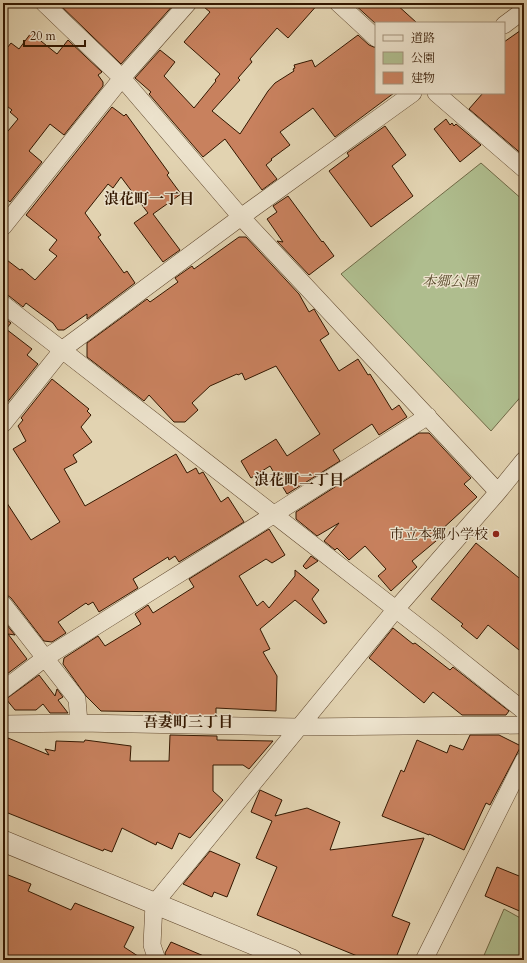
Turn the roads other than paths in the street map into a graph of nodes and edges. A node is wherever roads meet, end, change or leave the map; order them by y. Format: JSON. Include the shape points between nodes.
{"nodes":[{"id":1,"x":44,"y":3,"type":"edge"},
{"id":2,"x":188,"y":3,"type":"edge"},
{"id":3,"x":338,"y":3,"type":"edge"},
{"id":4,"x":524,"y":10,"type":"edge"},
{"id":5,"x":505,"y":24,"type":"edge"},
{"id":6,"x":375,"y":37,"type":"edge"},
{"id":7,"x":122,"y":78,"type":"junction"},
{"id":8,"x":412,"y":94,"type":"edge"},
{"id":9,"x":437,"y":94,"type":"edge"},
{"id":10,"x":524,"y":169,"type":"edge"},
{"id":11,"x":241,"y":218,"type":"junction"},
{"id":12,"x":3,"y":227,"type":"edge"},
{"id":13,"x":3,"y":304,"type":"edge"},
{"id":14,"x":63,"y":349,"type":"junction"},
{"id":15,"x":428,"y":416,"type":"junction"},
{"id":16,"x":3,"y":424,"type":"edge"},
{"id":17,"x":524,"y":460,"type":"edge"},
{"id":18,"x":498,"y":492,"type":"junction"},
{"id":19,"x":273,"y":515,"type":"junction"},
{"id":20,"x":3,"y":604,"type":"edge"},
{"id":21,"x":396,"y":610,"type":"junction"},
{"id":22,"x":45,"y":658,"type":"junction"},
{"id":23,"x":3,"y":690,"type":"edge"},
{"id":24,"x":524,"y":711,"type":"edge"},
{"id":25,"x":79,"y":723,"type":"junction"},
{"id":26,"x":3,"y":724,"type":"edge"},
{"id":27,"x":524,"y":725,"type":"edge"},
{"id":28,"x":299,"y":727,"type":"junction"},
{"id":29,"x":524,"y":760,"type":"edge"},
{"id":30,"x":3,"y":841,"type":"edge"},
{"id":31,"x":154,"y":904,"type":"junction"},
{"id":32,"x":158,"y":960,"type":"edge"},
{"id":33,"x":292,"y":960,"type":"edge"},
{"id":34,"x":424,"y":960,"type":"edge"}],
"edges":[{"from":1,"to":7,"type":"street"},
{"from":2,"to":7,"type":"street"},
{"from":3,"to":6,"type":"street"},
{"from":4,"to":5,"type":"street"},
{"from":7,"to":11,"type":"street"},
{"from":7,"to":12,"type":"street"},
{"from":8,"to":11,"type":"street"},
{"from":9,"to":10,"type":"street"},
{"from":11,"to":14,"type":"street"},
{"from":11,"to":15,"type":"street"},
{"from":13,"to":14,"type":"street"},
{"from":14,"to":16,"type":"street"},
{"from":14,"to":19,"type":"street"},
{"from":15,"to":18,"type":"street"},
{"from":15,"to":19,"type":"street"},
{"from":17,"to":18,"type":"street"},
{"from":18,"to":21,"type":"street"},
{"from":19,"to":21,"type":"street"},
{"from":19,"to":22,"type":"street"},
{"from":20,"to":22,"type":"street"},
{"from":21,"to":24,"type":"street"},
{"from":21,"to":28,"type":"street"},
{"from":22,"to":23,"type":"street"},
{"from":22,"to":25,"type":"street","via":[[77,699]]},
{"from":25,"to":26,"type":"street"},
{"from":25,"to":28,"type":"street"},
{"from":27,"to":28,"type":"street"},
{"from":28,"to":31,"type":"street"},
{"from":29,"to":34,"type":"street"},
{"from":30,"to":31,"type":"street"},
{"from":31,"to":32,"type":"street","via":[[152,945]]},
{"from":31,"to":33,"type":"street"}]}
